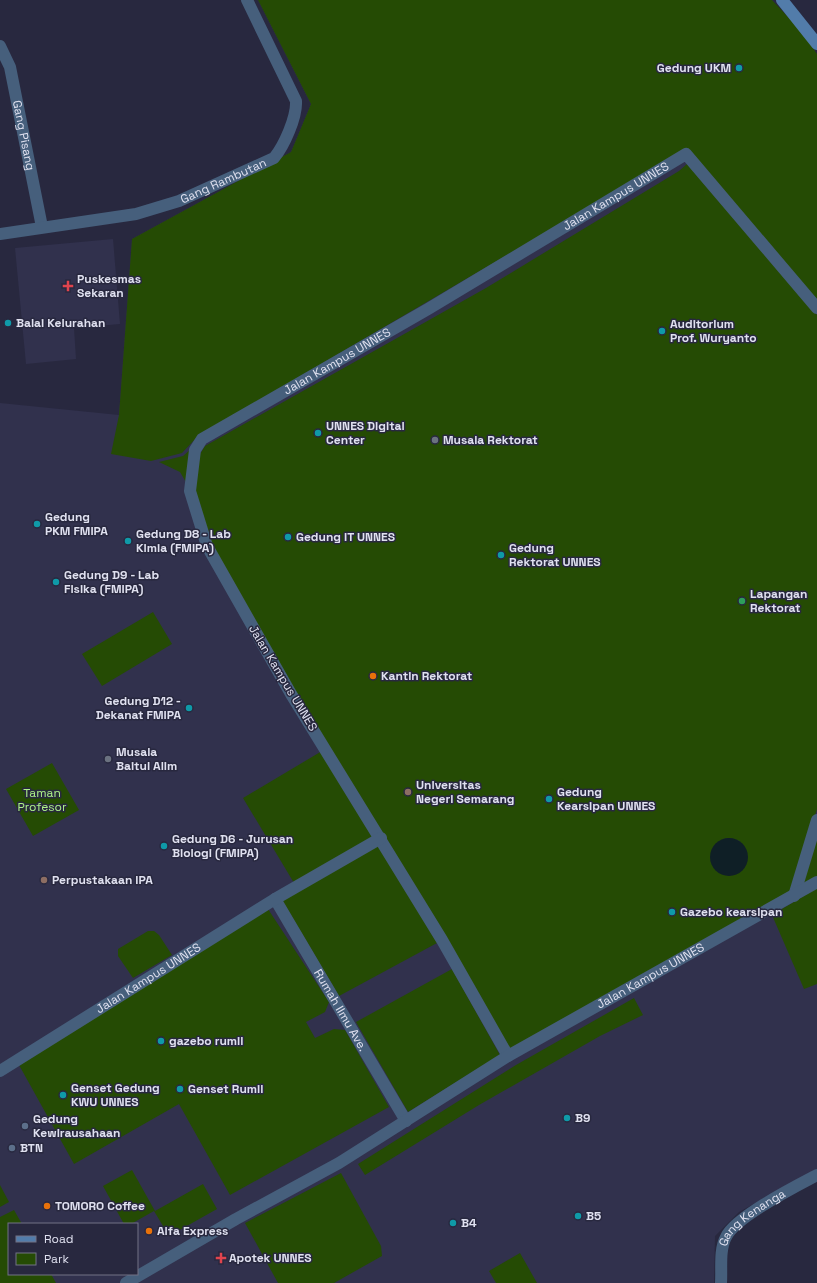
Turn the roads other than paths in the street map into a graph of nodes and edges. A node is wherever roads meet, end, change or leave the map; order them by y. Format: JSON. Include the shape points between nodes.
{"nodes":[{"id":1,"x":247,"y":0,"type":"edge"},
{"id":2,"x":782,"y":0,"type":"edge"},
{"id":3,"x":817,"y":44,"type":"edge"},
{"id":4,"x":0,"y":46,"type":"edge"},
{"id":5,"x":42,"y":227,"type":"junction"},
{"id":6,"x":0,"y":234,"type":"edge"},
{"id":7,"x":817,"y":308,"type":"edge"},
{"id":8,"x":817,"y":820,"type":"edge"},
{"id":9,"x":381,"y":838,"type":"junction"},
{"id":10,"x":817,"y":882,"type":"edge"},
{"id":11,"x":794,"y":896,"type":"junction"},
{"id":12,"x":275,"y":899,"type":"junction"},
{"id":13,"x":508,"y":1056,"type":"junction"},
{"id":14,"x":0,"y":1071,"type":"edge"},
{"id":15,"x":406,"y":1121,"type":"junction"},
{"id":16,"x":817,"y":1175,"type":"edge"},
{"id":17,"x":126,"y":1283,"type":"edge"},
{"id":18,"x":721,"y":1283,"type":"edge"}],
"edges":[{"from":1,"to":5,"type":"street","name":"Gang Rambutan","via":[[296,101],[296,113],[274,158],[179,201],[136,214]]},
{"from":2,"to":3,"type":"main road"},
{"from":4,"to":5,"type":"street","name":"Gang Pisang","via":[[10,67]]},
{"from":5,"to":6,"type":"street","name":"Gang Rambutan"},
{"from":7,"to":9,"type":"street","name":"Jalan Kampus UNNES","via":[[686,154],[428,309],[202,439],[195,450],[190,491],[207,546],[291,694]]},
{"from":8,"to":11,"type":"street"},
{"from":9,"to":12,"type":"street","name":"Jalan Kampus UNNES"},
{"from":9,"to":13,"type":"street","name":"Jalan Kampus UNNES"},
{"from":10,"to":11,"type":"street","name":"Jalan Kampus UNNES"},
{"from":11,"to":13,"type":"street","name":"Jalan Kampus UNNES"},
{"from":12,"to":14,"type":"street","name":"Jalan Kampus UNNES"},
{"from":12,"to":15,"type":"street","name":"Rumah Ilmu Ave."},
{"from":13,"to":15,"type":"street","name":"Jalan Kampus UNNES"},
{"from":15,"to":17,"type":"street","name":"Jalan Kampus UNNES","via":[[340,1163],[236,1219]]},
{"from":16,"to":18,"type":"street","name":"Gang Kenanga","via":[[754,1212],[726,1236],[723,1245]]}]}
